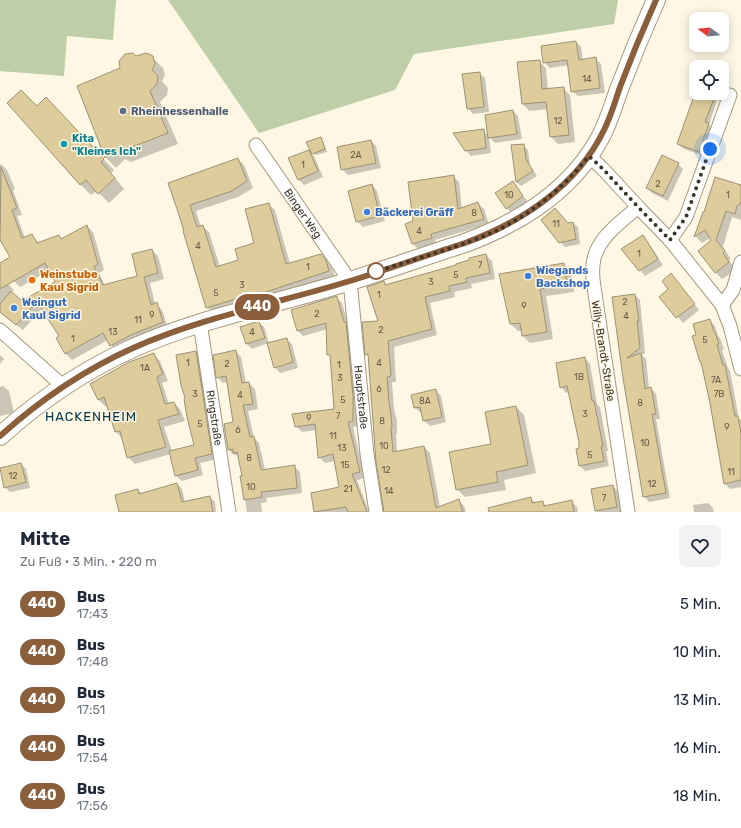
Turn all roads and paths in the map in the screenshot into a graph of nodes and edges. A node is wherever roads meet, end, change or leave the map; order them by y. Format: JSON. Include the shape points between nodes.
{"nodes":[{"id":1,"x":656,"y":1,"type":"edge"},
{"id":2,"x":730,"y":94,"type":"dead end"},
{"id":3,"x":256,"y":145,"type":"dead end"},
{"id":4,"x":589,"y":156,"type":"junction"},
{"id":5,"x":638,"y":207,"type":"junction"},
{"id":6,"x":670,"y":240,"type":"junction"},
{"id":7,"x":741,"y":262,"type":"edge"},
{"id":8,"x":350,"y":281,"type":"junction"},
{"id":9,"x":722,"y":305,"type":"junction"},
{"id":10,"x":200,"y":323,"type":"junction"},
{"id":11,"x":0,"y":330,"type":"edge"},
{"id":12,"x":741,"y":369,"type":"edge"},
{"id":13,"x":63,"y":386,"type":"junction"},
{"id":14,"x":0,"y":436,"type":"edge"},
{"id":15,"x":228,"y":512,"type":"edge"},
{"id":16,"x":376,"y":512,"type":"edge"},
{"id":17,"x":628,"y":512,"type":"edge"}],
"edges":[{"from":1,"to":4,"type":"main road","via":[[619,88],[609,120]]},
{"from":2,"to":6,"type":"street","via":[[686,217]]},
{"from":3,"to":8,"type":"street","name":"Binger Weg"},
{"from":4,"to":5,"type":"street"},
{"from":4,"to":8,"type":"main road","via":[[549,197],[502,228]]},
{"from":5,"to":6,"type":"street"},
{"from":5,"to":17,"type":"street","name":"Willy-Brandt-Straße","via":[[608,232],[596,250],[593,265],[594,287]]},
{"from":6,"to":9,"type":"street"},
{"from":7,"to":9,"type":"street","via":[[733,290]]},
{"from":8,"to":10,"type":"main road"},
{"from":8,"to":16,"type":"street","name":"Hauptstraße","via":[[367,454]]},
{"from":9,"to":12,"type":"street"},
{"from":10,"to":13,"type":"main road","via":[[109,359]]},
{"from":10,"to":15,"type":"street","name":"Ringstraße"},
{"from":11,"to":13,"type":"street"},
{"from":13,"to":14,"type":"main road"}]}
